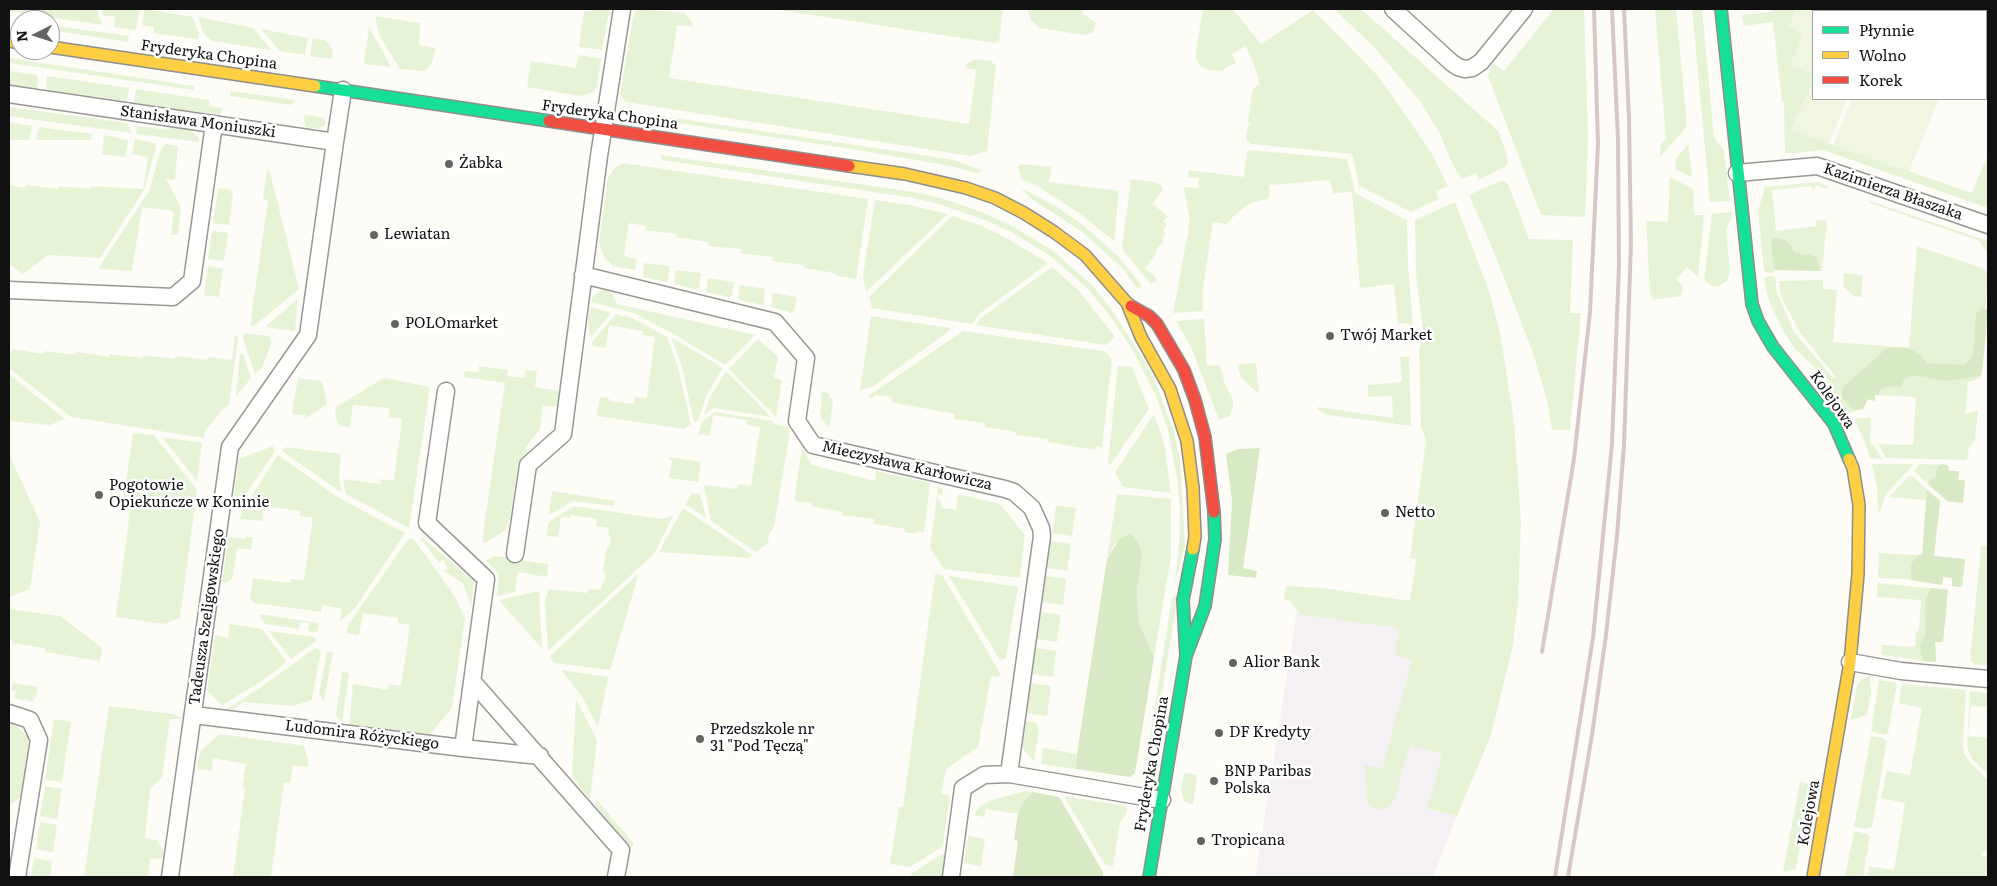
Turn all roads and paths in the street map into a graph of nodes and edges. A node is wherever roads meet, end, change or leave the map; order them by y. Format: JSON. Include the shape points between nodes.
{"nodes":[{"id":1,"x":622,"y":9,"type":"edge"},
{"id":2,"x":1393,"y":9,"type":"edge"},
{"id":3,"x":1524,"y":9,"type":"edge"},
{"id":4,"x":1721,"y":9,"type":"edge"},
{"id":5,"x":60,"y":48,"type":"edge"},
{"id":6,"x":342,"y":90,"type":"junction"},
{"id":7,"x":9,"y":94,"type":"edge"},
{"id":8,"x":214,"y":124,"type":"junction"},
{"id":9,"x":603,"y":129,"type":"junction"},
{"id":10,"x":335,"y":142,"type":"junction"},
{"id":11,"x":1737,"y":173,"type":"junction"},
{"id":12,"x":1988,"y":225,"type":"edge"},
{"id":13,"x":583,"y":275,"type":"junction"},
{"id":14,"x":9,"y":290,"type":"edge"},
{"id":15,"x":1127,"y":303,"type":"junction"},
{"id":16,"x":446,"y":390,"type":"dead end"},
{"id":17,"x":515,"y":554,"type":"dead end"},
{"id":18,"x":1186,"y":656,"type":"junction"},
{"id":19,"x":1850,"y":662,"type":"junction"},
{"id":20,"x":1988,"y":679,"type":"edge"},
{"id":21,"x":472,"y":681,"type":"junction"},
{"id":22,"x":9,"y":713,"type":"edge"},
{"id":23,"x":194,"y":715,"type":"junction"},
{"id":24,"x":463,"y":748,"type":"junction"},
{"id":25,"x":540,"y":756,"type":"junction"},
{"id":26,"x":1009,"y":774,"type":"junction"},
{"id":27,"x":1162,"y":800,"type":"junction"},
{"id":28,"x":17,"y":877,"type":"edge"},
{"id":29,"x":170,"y":877,"type":"edge"},
{"id":30,"x":616,"y":877,"type":"edge"},
{"id":31,"x":951,"y":877,"type":"edge"},
{"id":32,"x":1149,"y":877,"type":"edge"},
{"id":33,"x":1813,"y":877,"type":"edge"}],
"edges":[{"from":1,"to":9,"type":"street"},
{"from":2,"to":3,"type":"street","via":[[1452,63],[1466,69],[1481,62]]},
{"from":4,"to":11,"type":"street","name":"Kolejowa"},
{"from":5,"to":6,"type":"street","name":"Fryderyka Chopina"},
{"from":6,"to":9,"type":"street","name":"Fryderyka Chopina"},
{"from":6,"to":10,"type":"street"},
{"from":7,"to":8,"type":"street","name":"Stanisława Moniuszki"},
{"from":8,"to":10,"type":"street","name":"Stanisława Moniuszki"},
{"from":8,"to":14,"type":"street","via":[[192,281],[173,297]]},
{"from":9,"to":13,"type":"street"},
{"from":9,"to":15,"type":"street","name":"Fryderyka Chopina","via":[[905,174],[966,188],[995,198],[1085,254]]},
{"from":10,"to":23,"type":"street","name":"Tadeusza Szeligowskiego","via":[[308,336],[230,446]]},
{"from":11,"to":12,"type":"street","name":"Kazimierza Błaszaka","via":[[1816,166]]},
{"from":11,"to":19,"type":"street","name":"Kolejowa","via":[[1754,310],[1773,347],[1834,424],[1853,468],[1860,533]]},
{"from":13,"to":17,"type":"street","via":[[563,434],[528,465]]},
{"from":13,"to":26,"type":"street","name":"Mieczysława Karłowicza","via":[[775,322],[806,358],[797,421],[813,445],[1005,489],[1014,492],[1032,508],[1042,536]]},
{"from":15,"to":18,"type":"street","name":"Fryderyka Chopina","via":[[1141,337],[1170,389],[1187,442],[1194,488],[1195,537],[1183,600]]},
{"from":15,"to":18,"type":"street","name":"Fryderyka Chopina","via":[[1149,316],[1169,342],[1184,370],[1205,438],[1214,502],[1214,539],[1205,606]]},
{"from":16,"to":21,"type":"street","via":[[427,523],[486,579]]},
{"from":18,"to":27,"type":"street","name":"Fryderyka Chopina"},
{"from":19,"to":20,"type":"street"},
{"from":19,"to":33,"type":"street","name":"Kolejowa"},
{"from":21,"to":24,"type":"street"},
{"from":21,"to":25,"type":"street"},
{"from":22,"to":28,"type":"street","via":[[30,720],[39,740]]},
{"from":23,"to":24,"type":"street","name":"Ludomira Różyckiego"},
{"from":23,"to":29,"type":"street","name":"Tadeusza Szeligowskiego"},
{"from":24,"to":25,"type":"street","name":"Ludomira Różyckiego"},
{"from":25,"to":30,"type":"street","via":[[621,850]]},
{"from":26,"to":27,"type":"street"},
{"from":26,"to":31,"type":"street","via":[[984,775],[963,788]]},
{"from":27,"to":32,"type":"street","name":"Fryderyka Chopina"}]}
